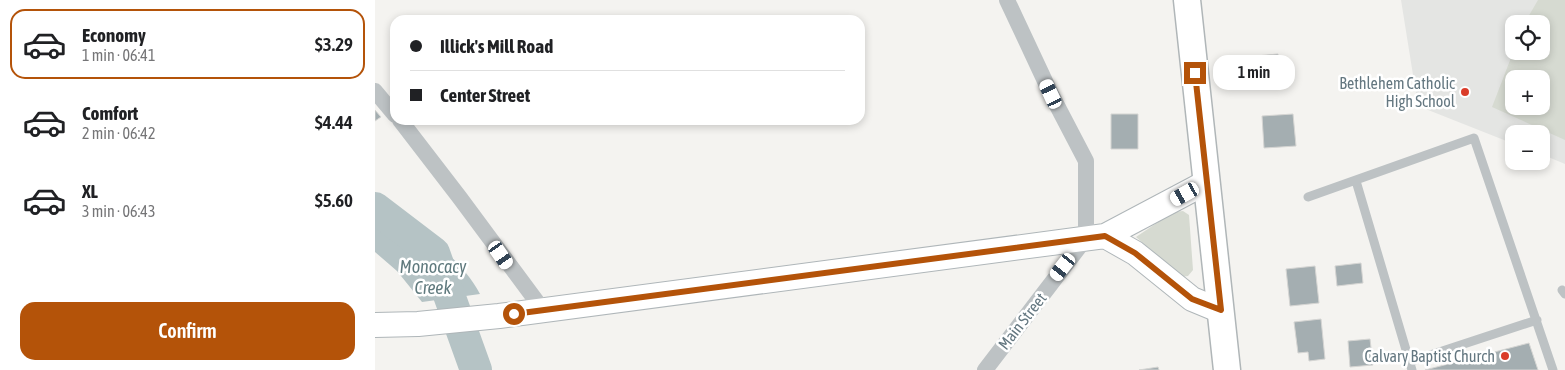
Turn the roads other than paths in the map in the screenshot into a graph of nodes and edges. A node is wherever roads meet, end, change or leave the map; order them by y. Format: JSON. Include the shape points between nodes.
{"nodes":[{"id":1,"x":1007,"y":0,"type":"edge"},
{"id":2,"x":1187,"y":0,"type":"edge"},
{"id":3,"x":375,"y":91,"type":"edge"},
{"id":4,"x":390,"y":108,"type":"edge"},
{"id":5,"x":404,"y":125,"type":"edge"},
{"id":6,"x":1357,"y":180,"type":"junction"},
{"id":7,"x":1207,"y":182,"type":"junction"},
{"id":8,"x":1308,"y":197,"type":"dead end"},
{"id":9,"x":1096,"y":237,"type":"junction"},
{"id":10,"x":543,"y":310,"type":"junction"},
{"id":11,"x":1221,"y":310,"type":"junction"},
{"id":12,"x":1537,"y":320,"type":"junction"},
{"id":13,"x":375,"y":324,"type":"edge"},
{"id":14,"x":1411,"y":366,"type":"edge"},
{"id":15,"x":985,"y":370,"type":"edge"},
{"id":16,"x":1227,"y":370,"type":"edge"},
{"id":17,"x":1553,"y":370,"type":"edge"}],
"edges":[{"from":1,"to":9,"type":"street","via":[[1086,161]]},
{"from":2,"to":7,"type":"main road"},
{"from":3,"to":4,"type":"street"},
{"from":5,"to":10,"type":"street"},
{"from":6,"to":8,"type":"lane"},
{"from":6,"to":12,"type":"lane","via":[[1474,138]]},
{"from":6,"to":14,"type":"lane"},
{"from":7,"to":9,"type":"street"},
{"from":7,"to":11,"type":"main road"},
{"from":9,"to":10,"type":"street"},
{"from":9,"to":11,"type":"street","via":[[1135,253],[1192,299]]},
{"from":9,"to":15,"type":"street","name":"Main Street"},
{"from":10,"to":13,"type":"street","via":[[419,324]]},
{"from":11,"to":16,"type":"main road"},
{"from":12,"to":14,"type":"lane"},
{"from":12,"to":17,"type":"lane"}]}
